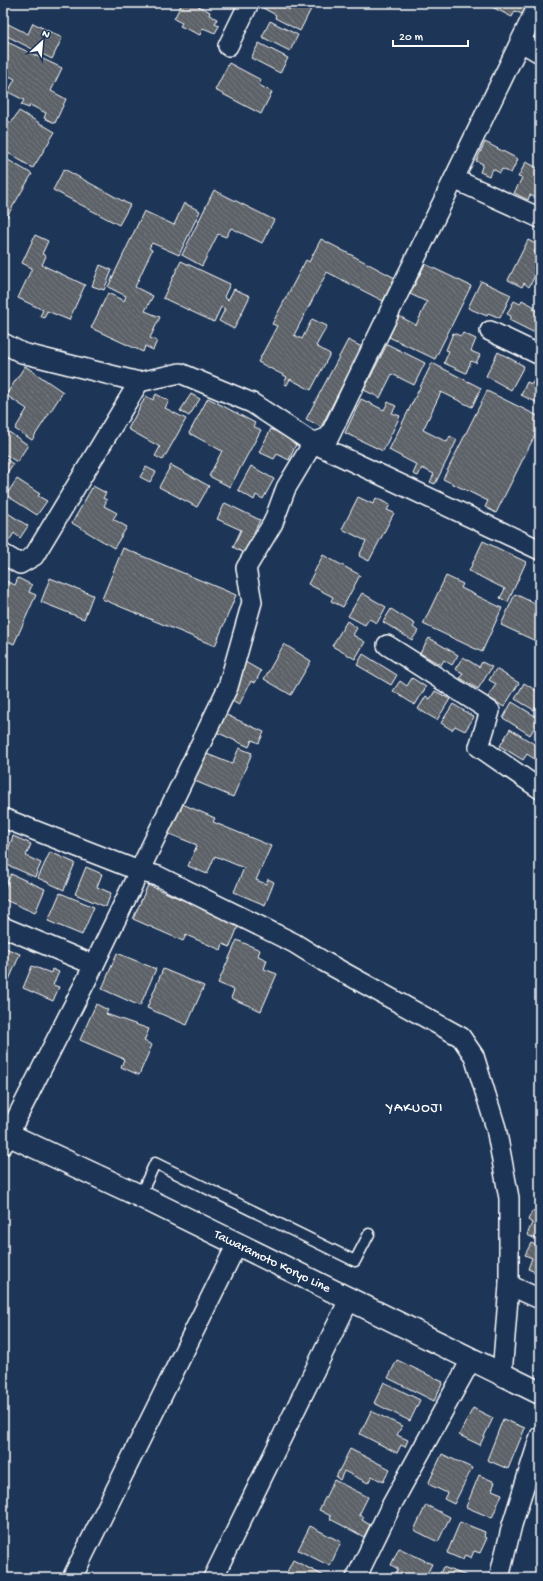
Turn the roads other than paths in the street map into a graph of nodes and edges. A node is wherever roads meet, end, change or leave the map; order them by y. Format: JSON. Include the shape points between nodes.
{"nodes":[{"id":1,"x":249,"y":3,"type":"edge"},
{"id":2,"x":539,"y":3,"type":"edge"},
{"id":3,"x":521,"y":42,"type":"junction"},
{"id":4,"x":228,"y":46,"type":"dead end"},
{"id":5,"x":540,"y":53,"type":"edge"},
{"id":6,"x":454,"y":179,"type":"junction"},
{"id":7,"x":540,"y":218,"type":"edge"},
{"id":8,"x":490,"y":331,"type":"dead end"},
{"id":9,"x":3,"y":343,"type":"edge"},
{"id":10,"x":540,"y":356,"type":"edge"},
{"id":11,"x":139,"y":382,"type":"junction"},
{"id":12,"x":313,"y":444,"type":"junction"},
{"id":13,"x":540,"y":550,"type":"edge"},
{"id":14,"x":3,"y":554,"type":"edge"},
{"id":15,"x":387,"y":645,"type":"dead end"},
{"id":16,"x":540,"y":789,"type":"edge"},
{"id":17,"x":3,"y":818,"type":"edge"},
{"id":18,"x":139,"y":871,"type":"junction"},
{"id":19,"x":3,"y":927,"type":"edge"},
{"id":20,"x":94,"y":965,"type":"junction"},
{"id":21,"x":5,"y":1137,"type":"edge"},
{"id":22,"x":140,"y":1196,"type":"junction"},
{"id":23,"x":369,"y":1234,"type":"dead end"},
{"id":24,"x":236,"y":1244,"type":"junction"},
{"id":25,"x":509,"y":1285,"type":"junction"},
{"id":26,"x":540,"y":1299,"type":"edge"},
{"id":27,"x":349,"y":1300,"type":"junction"},
{"id":28,"x":471,"y":1360,"type":"junction"},
{"id":29,"x":502,"y":1375,"type":"junction"},
{"id":30,"x":540,"y":1393,"type":"edge"},
{"id":31,"x":540,"y":1436,"type":"edge"},
{"id":32,"x":72,"y":1578,"type":"edge"},
{"id":33,"x":213,"y":1578,"type":"edge"},
{"id":34,"x":356,"y":1578,"type":"edge"},
{"id":35,"x":499,"y":1578,"type":"edge"}],
"edges":[{"from":1,"to":4,"type":"street"},
{"from":2,"to":3,"type":"street"},
{"from":3,"to":5,"type":"street"},
{"from":3,"to":6,"type":"street"},
{"from":6,"to":7,"type":"street"},
{"from":6,"to":12,"type":"street","via":[[329,437]]},
{"from":8,"to":10,"type":"street"},
{"from":9,"to":11,"type":"street","via":[[22,353]]},
{"from":11,"to":12,"type":"street","via":[[180,373],[252,403]]},
{"from":11,"to":14,"type":"street","via":[[34,556],[20,564]]},
{"from":12,"to":13,"type":"street"},
{"from":12,"to":18,"type":"street","via":[[286,488],[273,523],[246,568],[252,602],[228,686]]},
{"from":15,"to":16,"type":"street","via":[[490,711],[479,748]]},
{"from":17,"to":18,"type":"street"},
{"from":18,"to":20,"type":"street"},
{"from":18,"to":25,"type":"street","via":[[158,876],[294,942],[323,961],[461,1037],[474,1056],[493,1121],[509,1198]]},
{"from":19,"to":20,"type":"street"},
{"from":20,"to":21,"type":"street"},
{"from":21,"to":22,"type":"main road","name":"Tawaramoto Koryo Line"},
{"from":22,"to":23,"type":"lane","via":[[156,1163],[355,1261]]},
{"from":22,"to":24,"type":"main road","name":"Tawaramoto Koryo Line"},
{"from":24,"to":27,"type":"main road","name":"Tawaramoto Koryo Line"},
{"from":24,"to":32,"type":"street"},
{"from":25,"to":26,"type":"street"},
{"from":25,"to":29,"type":"street"},
{"from":27,"to":28,"type":"main road","name":"Tawaramoto Koryo Line"},
{"from":27,"to":33,"type":"street"},
{"from":28,"to":29,"type":"main road","name":"Tawaramoto Koryo Line"},
{"from":28,"to":34,"type":"street","via":[[390,1506]]},
{"from":29,"to":30,"type":"main road","name":"Tawaramoto Koryo Line"},
{"from":31,"to":35,"type":"street","via":[[512,1525]]}]}
